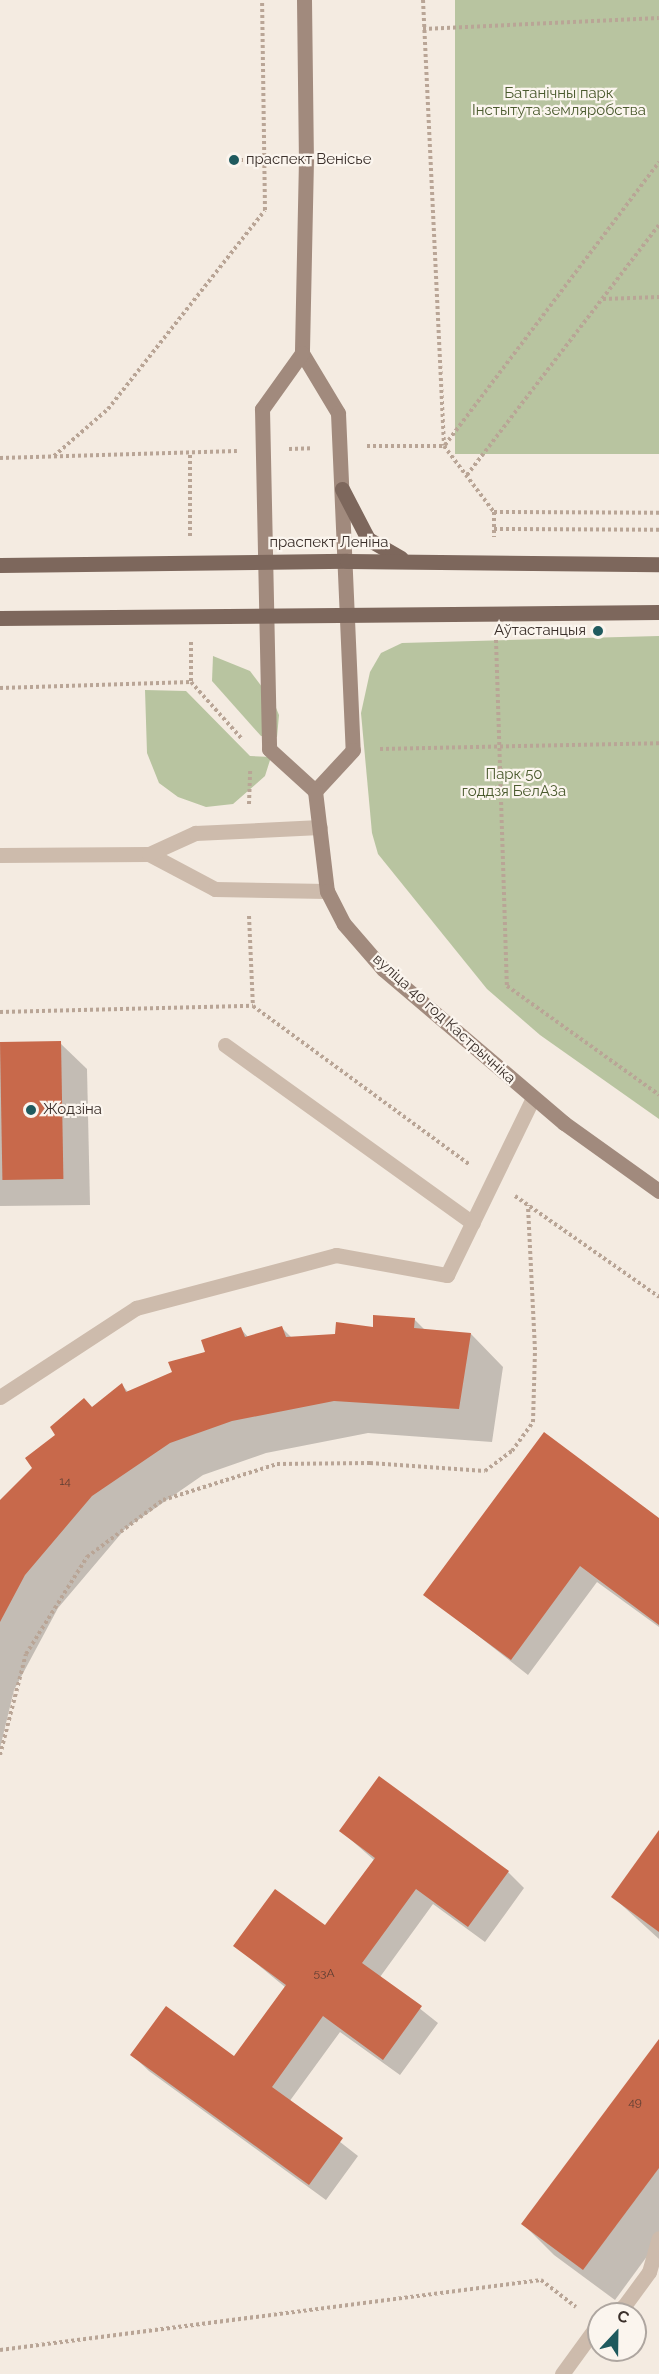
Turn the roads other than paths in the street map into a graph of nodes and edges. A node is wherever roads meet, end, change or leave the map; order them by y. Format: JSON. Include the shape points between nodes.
{"nodes":[{"id":1,"x":304,"y":0,"type":"edge"},
{"id":2,"x":302,"y":353,"type":"junction"},
{"id":3,"x":342,"y":489,"type":"junction"},
{"id":4,"x":347,"y":561,"type":"junction"},
{"id":5,"x":264,"y":562,"type":"junction"},
{"id":6,"x":409,"y":562,"type":"junction"},
{"id":7,"x":659,"y":564,"type":"edge"},
{"id":8,"x":0,"y":565,"type":"edge"},
{"id":9,"x":659,"y":612,"type":"edge"},
{"id":10,"x":348,"y":613,"type":"junction"},
{"id":11,"x":266,"y":614,"type":"junction"},
{"id":12,"x":0,"y":618,"type":"edge"},
{"id":13,"x":315,"y":791,"type":"junction"},
{"id":14,"x":320,"y":827,"type":"junction"},
{"id":15,"x":149,"y":854,"type":"junction"},
{"id":16,"x":0,"y":855,"type":"edge"},
{"id":17,"x":327,"y":891,"type":"junction"},
{"id":18,"x":225,"y":1045,"type":"dead end"},
{"id":19,"x":533,"y":1098,"type":"junction"},
{"id":20,"x":659,"y":1191,"type":"edge"},
{"id":21,"x":473,"y":1223,"type":"junction"},
{"id":22,"x":0,"y":1397,"type":"edge"},
{"id":23,"x":659,"y":2238,"type":"edge"},
{"id":24,"x":654,"y":2276,"type":"edge"},
{"id":25,"x":628,"y":2302,"type":"edge"},
{"id":26,"x":587,"y":2340,"type":"edge"},
{"id":27,"x":562,"y":2374,"type":"edge"}],
"edges":[{"from":1,"to":2,"type":"main road"},
{"from":2,"to":3,"type":"main road","via":[[338,413]]},
{"from":2,"to":5,"type":"main road","via":[[262,409]]},
{"from":3,"to":4,"type":"main road"},
{"from":3,"to":6,"type":"main road","via":[[368,539]]},
{"from":4,"to":5,"type":"main road","name":"праспект Леніна"},
{"from":4,"to":6,"type":"main road","name":"праспект Леніна"},
{"from":4,"to":10,"type":"main road"},
{"from":5,"to":8,"type":"main road","name":"праспект Леніна"},
{"from":5,"to":11,"type":"main road"},
{"from":6,"to":7,"type":"main road","name":"праспект Леніна"},
{"from":9,"to":10,"type":"main road"},
{"from":10,"to":11,"type":"main road"},
{"from":10,"to":13,"type":"main road","via":[[352,750]]},
{"from":11,"to":12,"type":"main road"},
{"from":11,"to":13,"type":"main road","via":[[269,749]]},
{"from":13,"to":14,"type":"main road","name":"вуліца 40 год Кастрычніка"},
{"from":14,"to":15,"type":"lane","via":[[195,833]]},
{"from":14,"to":17,"type":"main road","name":"вуліца 40 год Кастрычніка"},
{"from":15,"to":16,"type":"lane"},
{"from":15,"to":17,"type":"lane","via":[[215,890]]},
{"from":17,"to":19,"type":"main road","name":"вуліца 40 год Кастрычніка","via":[[344,924],[383,969]]},
{"from":18,"to":21,"type":"lane"},
{"from":19,"to":20,"type":"main road","name":"вуліца 40 год Кастрычніка"},
{"from":19,"to":21,"type":"lane"},
{"from":21,"to":22,"type":"lane","via":[[447,1275],[336,1255],[136,1308]]},
{"from":23,"to":24,"type":"lane"},
{"from":24,"to":25,"type":"lane"},
{"from":26,"to":27,"type":"lane"}]}
